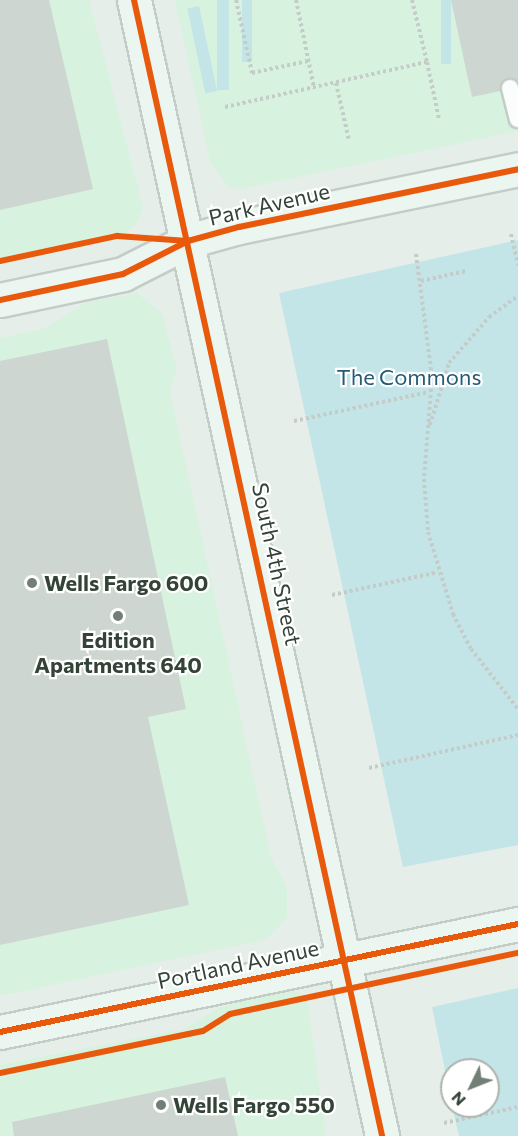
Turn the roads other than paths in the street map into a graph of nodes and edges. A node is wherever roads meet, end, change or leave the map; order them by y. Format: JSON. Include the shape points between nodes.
{"nodes":[{"id":1,"x":135,"y":0,"type":"edge"},
{"id":2,"x":510,"y":88,"type":"dead end"},
{"id":3,"x":518,"y":119,"type":"edge"},
{"id":4,"x":518,"y":170,"type":"edge"},
{"id":5,"x":188,"y":241,"type":"junction"},
{"id":6,"x":0,"y":300,"type":"edge"},
{"id":7,"x":518,"y":924,"type":"edge"},
{"id":8,"x":343,"y":961,"type":"junction"},
{"id":9,"x":0,"y":1032,"type":"edge"},
{"id":10,"x":382,"y":1136,"type":"edge"}],
"edges":[{"from":1,"to":5,"type":"main road","name":"South 4th Street"},
{"from":2,"to":3,"type":"lane"},
{"from":4,"to":5,"type":"main road","name":"Park Avenue"},
{"from":5,"to":6,"type":"main road","name":"Park Avenue","via":[[123,274]]},
{"from":5,"to":8,"type":"main road","name":"South 4th Street"},
{"from":7,"to":8,"type":"main road","name":"Portland Avenue"},
{"from":8,"to":9,"type":"main road","name":"Portland Avenue"},
{"from":8,"to":10,"type":"main road","name":"South 4th Street"}]}
